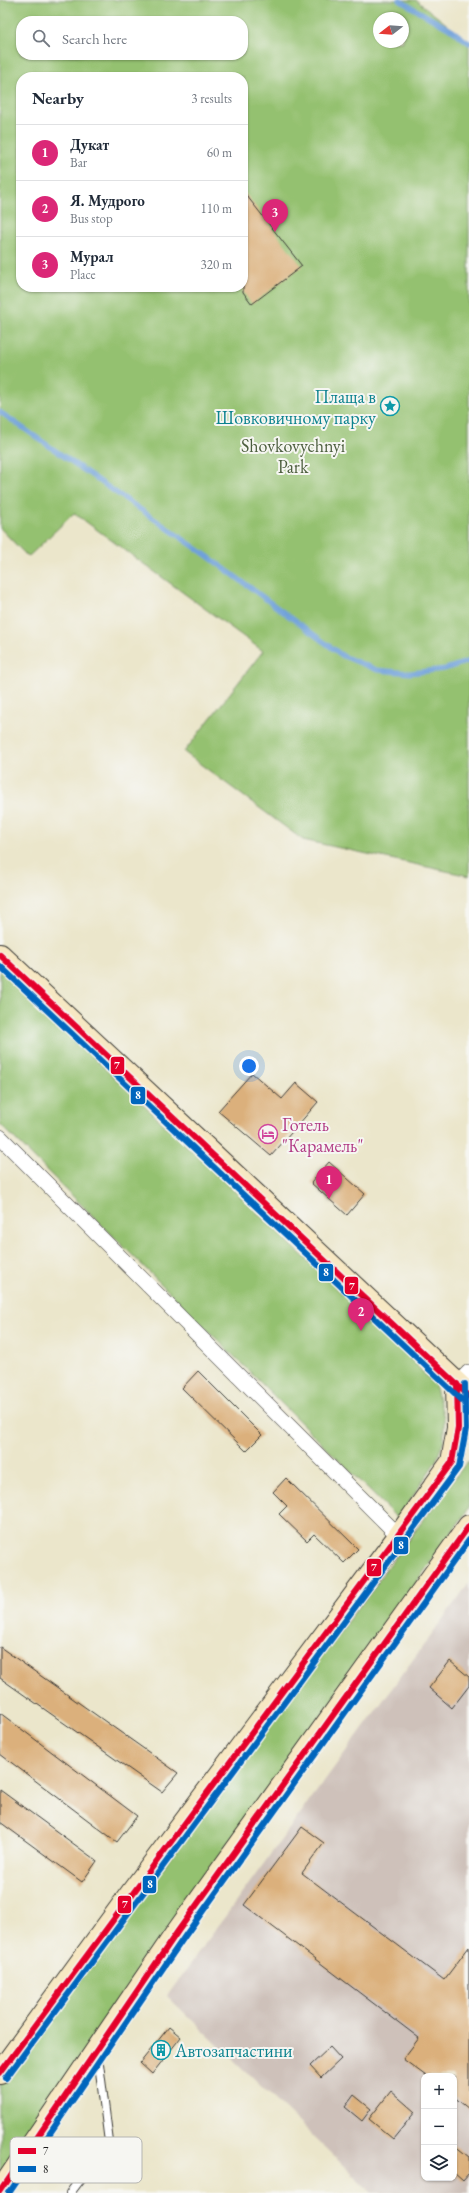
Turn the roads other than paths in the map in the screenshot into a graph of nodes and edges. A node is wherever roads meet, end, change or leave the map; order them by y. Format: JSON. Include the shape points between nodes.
{"nodes":[{"id":1,"x":0,"y":955,"type":"edge"},
{"id":2,"x":0,"y":1137,"type":"edge"},
{"id":3,"x":465,"y":1384,"type":"edge"},
{"id":4,"x":469,"y":1526,"type":"edge"},
{"id":5,"x":400,"y":1536,"type":"junction"},
{"id":6,"x":97,"y":2051,"type":"junction"},
{"id":7,"x":0,"y":2073,"type":"edge"},
{"id":8,"x":38,"y":2137,"type":"edge"},
{"id":9,"x":108,"y":2137,"type":"edge"},
{"id":10,"x":10,"y":2177,"type":"edge"},
{"id":11,"x":78,"y":2183,"type":"edge"},
{"id":12,"x":0,"y":2192,"type":"edge"},
{"id":13,"x":70,"y":2193,"type":"edge"}],
"edges":[{"from":1,"to":3,"type":"street"},
{"from":2,"to":5,"type":"street"},
{"from":3,"to":5,"type":"street","via":[[452,1462]]},
{"from":4,"to":6,"type":"street","via":[[191,1912]]},
{"from":5,"to":7,"type":"street","via":[[138,1884]]},
{"from":6,"to":8,"type":"street"},
{"from":6,"to":9,"type":"lane"},
{"from":10,"to":12,"type":"street"},
{"from":11,"to":13,"type":"lane"}]}
